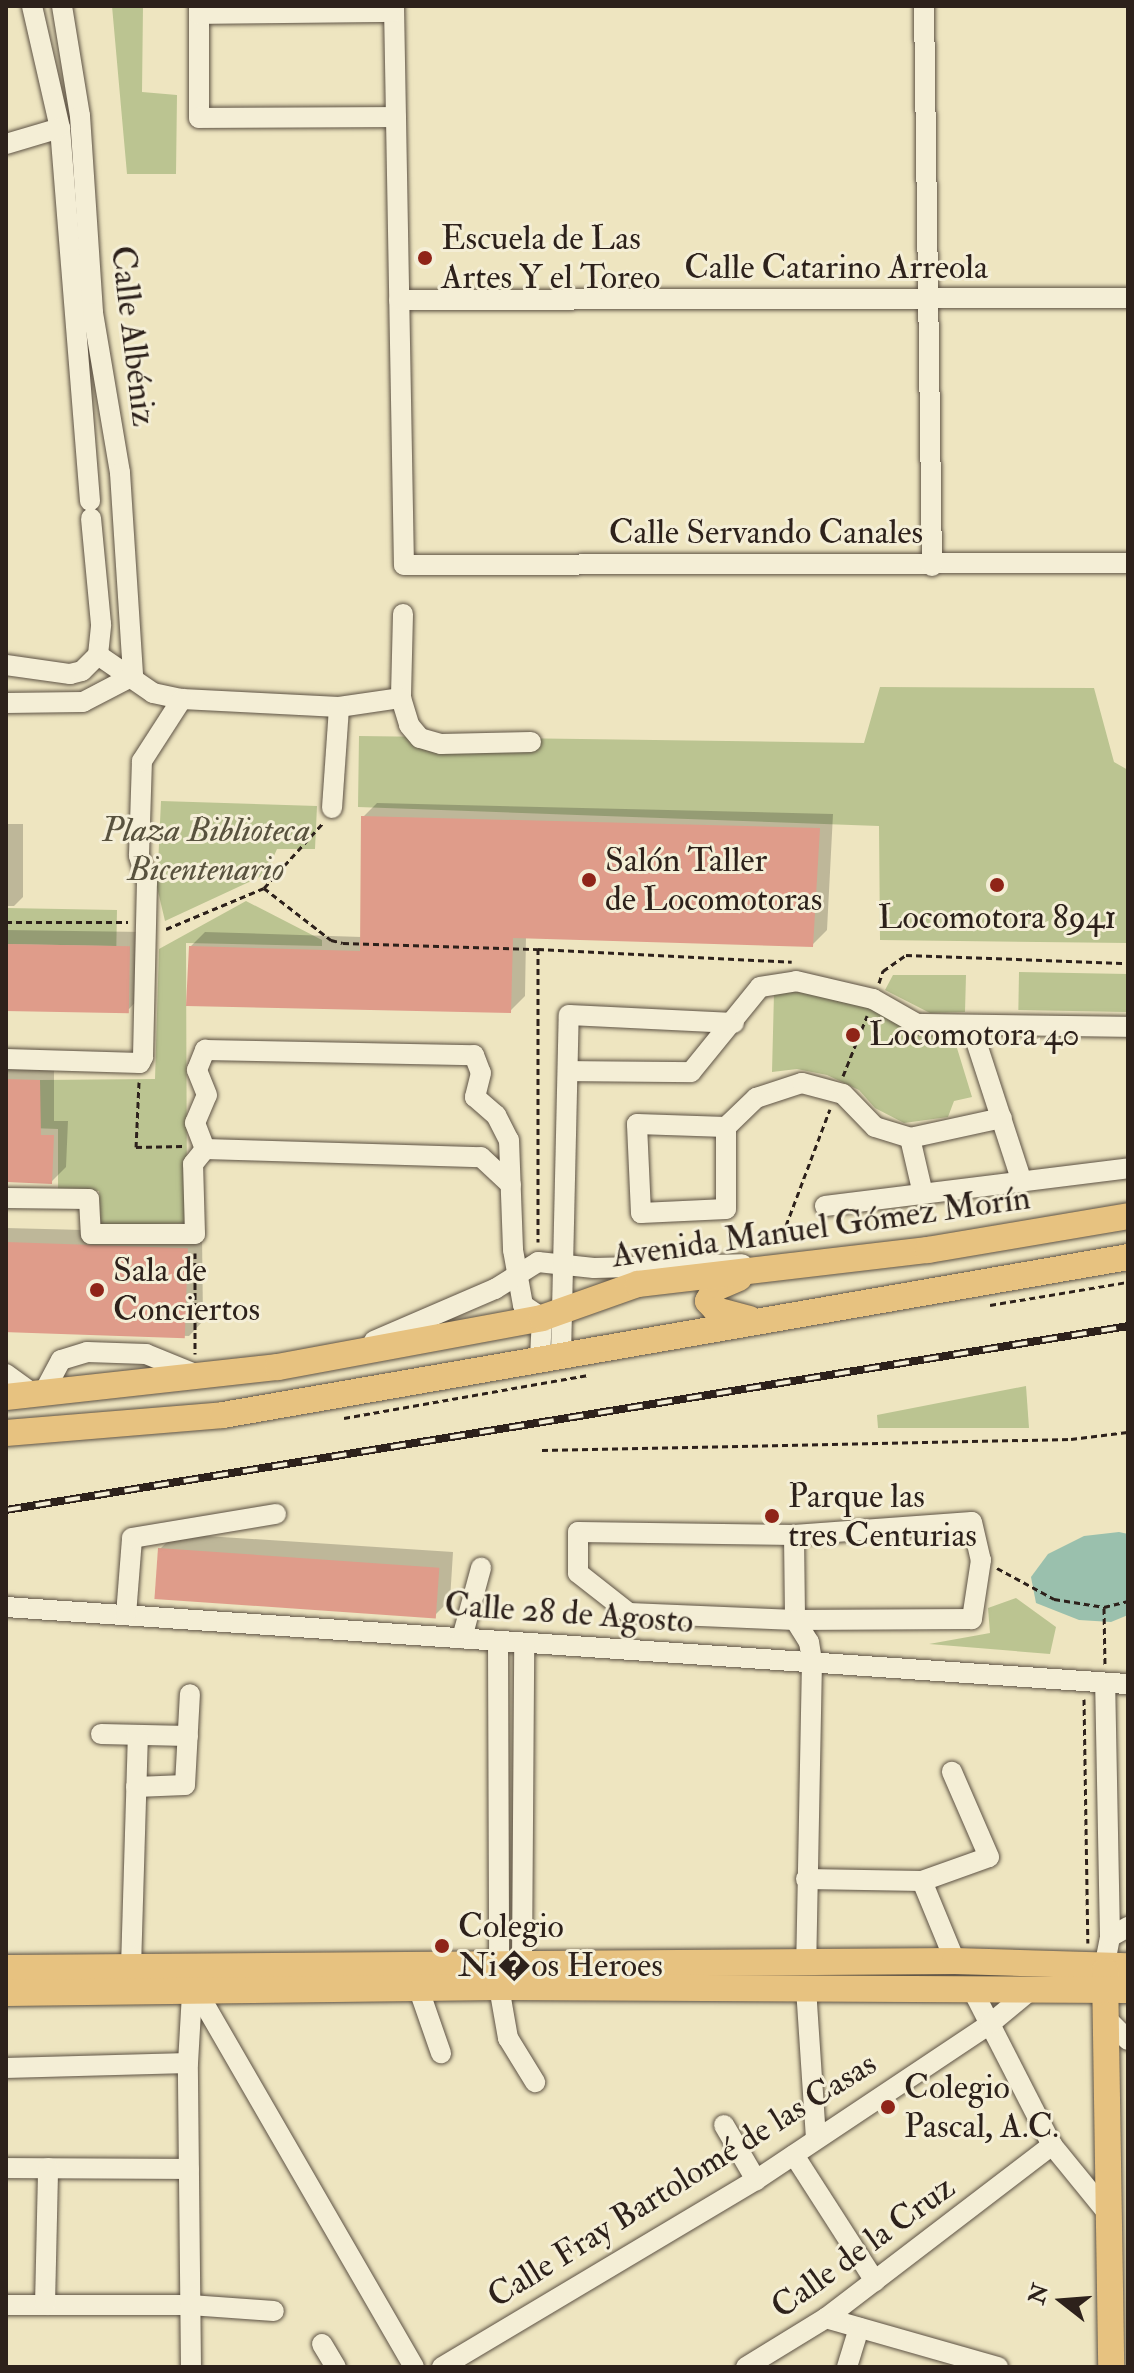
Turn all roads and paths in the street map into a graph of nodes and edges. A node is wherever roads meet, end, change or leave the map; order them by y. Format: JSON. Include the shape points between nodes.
{"nodes":[{"id":1,"x":30,"y":6,"type":"edge"},
{"id":2,"x":62,"y":6,"type":"edge"},
{"id":3,"x":924,"y":6,"type":"edge"},
{"id":4,"x":394,"y":9,"type":"edge"},
{"id":5,"x":199,"y":10,"type":"edge"},
{"id":6,"x":396,"y":117,"type":"junction"},
{"id":7,"x":60,"y":128,"type":"junction"},
{"id":8,"x":6,"y":144,"type":"edge"},
{"id":9,"x":1128,"y":298,"type":"edge"},
{"id":10,"x":399,"y":300,"type":"junction"},
{"id":11,"x":932,"y":301,"type":"junction"},
{"id":12,"x":120,"y":473,"type":"junction"},
{"id":13,"x":88,"y":475,"type":"junction"},
{"id":14,"x":1128,"y":563,"type":"edge"},
{"id":15,"x":932,"y":566,"type":"junction"},
{"id":16,"x":128,"y":607,"type":"junction"},
{"id":17,"x":99,"y":611,"type":"junction"},
{"id":18,"x":403,"y":614,"type":"dead end"},
{"id":19,"x":98,"y":655,"type":"junction"},
{"id":20,"x":6,"y":665,"type":"edge"},
{"id":21,"x":133,"y":676,"type":"junction"},
{"id":22,"x":401,"y":698,"type":"junction"},
{"id":23,"x":182,"y":699,"type":"junction"},
{"id":24,"x":6,"y":703,"type":"edge"},
{"id":25,"x":339,"y":707,"type":"junction"},
{"id":26,"x":531,"y":742,"type":"dead end"},
{"id":27,"x":332,"y":808,"type":"joint"},
{"id":28,"x":264,"y":888,"type":"junction"},
{"id":29,"x":6,"y":922,"type":"edge"},
{"id":30,"x":145,"y":922,"type":"junction"},
{"id":31,"x":538,"y":949,"type":"junction"},
{"id":32,"x":1128,"y":963,"type":"edge"},
{"id":33,"x":796,"y":981,"type":"junction"},
{"id":34,"x":873,"y":999,"type":"junction"},
{"id":35,"x":734,"y":1023,"type":"junction"},
{"id":36,"x":1128,"y":1027,"type":"edge"},
{"id":37,"x":972,"y":1029,"type":"junction"},
{"id":38,"x":6,"y":1059,"type":"edge"},
{"id":39,"x":140,"y":1063,"type":"junction"},
{"id":40,"x":569,"y":1071,"type":"junction"},
{"id":41,"x":840,"y":1086,"type":"dead end"},
{"id":42,"x":834,"y":1100,"type":"dead end"},
{"id":43,"x":1002,"y":1118,"type":"junction"},
{"id":44,"x":726,"y":1127,"type":"junction"},
{"id":45,"x":910,"y":1138,"type":"junction"},
{"id":46,"x":199,"y":1156,"type":"junction"},
{"id":47,"x":1128,"y":1168,"type":"edge"},
{"id":48,"x":1022,"y":1182,"type":"junction"},
{"id":49,"x":511,"y":1185,"type":"junction"},
{"id":50,"x":923,"y":1194,"type":"junction"},
{"id":51,"x":6,"y":1198,"type":"edge"},
{"id":52,"x":825,"y":1206,"type":"dead end"},
{"id":53,"x":1128,"y":1216,"type":"edge"},
{"id":54,"x":195,"y":1234,"type":"junction"},
{"id":55,"x":1128,"y":1257,"type":"edge"},
{"id":56,"x":562,"y":1261,"type":"junction"},
{"id":57,"x":538,"y":1262,"type":"junction"},
{"id":58,"x":777,"y":1268,"type":"junction"},
{"id":59,"x":518,"y":1272,"type":"junction"},
{"id":60,"x":552,"y":1314,"type":"junction"},
{"id":61,"x":764,"y":1322,"type":"junction"},
{"id":62,"x":349,"y":1353,"type":"junction"},
{"id":63,"x":551,"y":1357,"type":"junction"},
{"id":64,"x":195,"y":1374,"type":"junction"},
{"id":65,"x":17,"y":1391,"type":"edge"},
{"id":66,"x":1128,"y":1432,"type":"edge"},
{"id":67,"x":6,"y":1433,"type":"edge"},
{"id":68,"x":542,"y":1450,"type":"dead end"},
{"id":69,"x":276,"y":1514,"type":"dead end"},
{"id":70,"x":794,"y":1535,"type":"junction"},
{"id":71,"x":981,"y":1560,"type":"junction"},
{"id":72,"x":481,"y":1568,"type":"dead end"},
{"id":73,"x":1128,"y":1601,"type":"edge"},
{"id":74,"x":6,"y":1607,"type":"edge"},
{"id":75,"x":1104,"y":1607,"type":"junction"},
{"id":76,"x":126,"y":1615,"type":"junction"},
{"id":77,"x":795,"y":1620,"type":"junction"},
{"id":78,"x":462,"y":1638,"type":"junction"},
{"id":79,"x":498,"y":1641,"type":"junction"},
{"id":80,"x":524,"y":1644,"type":"junction"},
{"id":81,"x":812,"y":1661,"type":"junction"},
{"id":82,"x":1128,"y":1684,"type":"edge"},
{"id":83,"x":1105,"y":1685,"type":"junction"},
{"id":84,"x":190,"y":1694,"type":"dead end"},
{"id":85,"x":101,"y":1734,"type":"dead end"},
{"id":86,"x":138,"y":1735,"type":"junction"},
{"id":87,"x":188,"y":1736,"type":"junction"},
{"id":88,"x":952,"y":1772,"type":"dead end"},
{"id":89,"x":136,"y":1787,"type":"junction"},
{"id":90,"x":806,"y":1879,"type":"junction"},
{"id":91,"x":922,"y":1881,"type":"junction"},
{"id":92,"x":1128,"y":1927,"type":"edge"},
{"id":93,"x":1110,"y":1937,"type":"junction"},
{"id":94,"x":131,"y":1955,"type":"junction"},
{"id":95,"x":955,"y":1961,"type":"junction"},
{"id":96,"x":6,"y":1968,"type":"edge"},
{"id":97,"x":507,"y":1972,"type":"junction"},
{"id":98,"x":806,"y":1977,"type":"junction"},
{"id":99,"x":1117,"y":1977,"type":"edge"},
{"id":100,"x":972,"y":1989,"type":"junction"},
{"id":101,"x":1032,"y":1989,"type":"junction"},
{"id":102,"x":419,"y":1990,"type":"junction"},
{"id":103,"x":6,"y":1993,"type":"edge"},
{"id":104,"x":195,"y":1993,"type":"junction"},
{"id":105,"x":1107,"y":2019,"type":"junction"},
{"id":106,"x":991,"y":2023,"type":"junction"},
{"id":107,"x":1128,"y":2040,"type":"edge"},
{"id":108,"x":441,"y":2053,"type":"dead end"},
{"id":109,"x":188,"y":2063,"type":"junction"},
{"id":110,"x":6,"y":2068,"type":"edge"},
{"id":111,"x":535,"y":2082,"type":"dead end"},
{"id":112,"x":724,"y":2125,"type":"dead end"},
{"id":113,"x":816,"y":2137,"type":"junction"},
{"id":114,"x":1052,"y":2145,"type":"junction"},
{"id":115,"x":794,"y":2155,"type":"junction"},
{"id":116,"x":6,"y":2168,"type":"edge"},
{"id":117,"x":48,"y":2168,"type":"junction"},
{"id":118,"x":189,"y":2169,"type":"junction"},
{"id":119,"x":756,"y":2180,"type":"junction"},
{"id":120,"x":1109,"y":2215,"type":"junction"},
{"id":121,"x":875,"y":2281,"type":"junction"},
{"id":122,"x":6,"y":2305,"type":"edge"},
{"id":123,"x":45,"y":2305,"type":"junction"},
{"id":124,"x":190,"y":2305,"type":"junction"},
{"id":125,"x":274,"y":2311,"type":"dead end"},
{"id":126,"x":826,"y":2318,"type":"junction"},
{"id":127,"x":859,"y":2328,"type":"junction"},
{"id":128,"x":322,"y":2344,"type":"dead end"},
{"id":129,"x":956,"y":2361,"type":"edge"},
{"id":130,"x":191,"y":2367,"type":"edge"},
{"id":131,"x":336,"y":2367,"type":"edge"},
{"id":132,"x":414,"y":2367,"type":"edge"},
{"id":133,"x":442,"y":2367,"type":"edge"},
{"id":134,"x":746,"y":2367,"type":"edge"},
{"id":135,"x":847,"y":2367,"type":"edge"},
{"id":136,"x":998,"y":2367,"type":"edge"},
{"id":137,"x":1111,"y":2367,"type":"edge"}],
"edges":[{"from":1,"to":7,"type":"street","name":"Calle Albéniz"},
{"from":2,"to":12,"type":"street","name":"Calle Albéniz","via":[[80,116],[93,313]]},
{"from":3,"to":11,"type":"street"},
{"from":4,"to":5,"type":"street"},
{"from":4,"to":6,"type":"street"},
{"from":5,"to":6,"type":"street","via":[[199,118]]},
{"from":6,"to":10,"type":"street"},
{"from":7,"to":8,"type":"street"},
{"from":7,"to":13,"type":"street","name":"Calle Albéniz"},
{"from":9,"to":11,"type":"street","name":"Calle Catarino Arreola"},
{"from":10,"to":11,"type":"street","name":"Calle Catarino Arreola"},
{"from":10,"to":15,"type":"street","name":"Calle Servando Canales","via":[[404,565]]},
{"from":11,"to":15,"type":"street"},
{"from":12,"to":13,"type":"street"},
{"from":12,"to":16,"type":"street","name":"Calle Albéniz"},
{"from":13,"to":17,"type":"street","name":"Calle Albéniz"},
{"from":14,"to":15,"type":"street","name":"Calle Servando Canales"},
{"from":16,"to":17,"type":"street"},
{"from":16,"to":21,"type":"street","name":"Calle Albéniz"},
{"from":17,"to":19,"type":"street","name":"Calle Albéniz"},
{"from":18,"to":22,"type":"street"},
{"from":19,"to":20,"type":"street","via":[[82,671],[70,674]]},
{"from":19,"to":21,"type":"street"},
{"from":21,"to":23,"type":"street","via":[[153,693]]},
{"from":21,"to":24,"type":"street","via":[[83,702]]},
{"from":22,"to":25,"type":"street"},
{"from":22,"to":26,"type":"street","via":[[409,725],[420,738],[441,744]]},
{"from":23,"to":25,"type":"street"},
{"from":23,"to":30,"type":"street","via":[[142,761],[139,855],[147,882]]},
{"from":25,"to":27,"type":"street"},
{"from":27,"to":28,"type":"path"},
{"from":28,"to":30,"type":"path","via":[[173,928],[158,930]]},
{"from":28,"to":31,"type":"path","via":[[331,940],[343,943]]},
{"from":29,"to":30,"type":"path"},
{"from":30,"to":39,"type":"street"},
{"from":31,"to":33,"type":"path","via":[[781,957],[797,967]]},
{"from":31,"to":57,"type":"path"},
{"from":32,"to":34,"type":"path","via":[[906,955],[883,971]]},
{"from":33,"to":34,"type":"street"},
{"from":33,"to":35,"type":"street","via":[[760,987]]},
{"from":34,"to":37,"type":"street","via":[[917,1024]]},
{"from":34,"to":41,"type":"path"},
{"from":35,"to":40,"type":"street","via":[[691,1072]]},
{"from":35,"to":40,"type":"street","via":[[569,1015]]},
{"from":36,"to":37,"type":"street"},
{"from":37,"to":43,"type":"street"},
{"from":38,"to":39,"type":"street"},
{"from":39,"to":46,"type":"path","via":[[136,1147],[183,1145]]},
{"from":40,"to":56,"type":"street"},
{"from":42,"to":58,"type":"path","via":[[779,1241]]},
{"from":43,"to":45,"type":"street"},
{"from":43,"to":48,"type":"street"},
{"from":44,"to":44,"type":"street","via":[[637,1124],[641,1213],[726,1209]]},
{"from":44,"to":45,"type":"street","via":[[756,1098],[802,1083],[843,1094],[875,1127]]},
{"from":45,"to":50,"type":"street"},
{"from":46,"to":49,"type":"street","via":[[481,1157]]},
{"from":46,"to":49,"type":"street","via":[[195,1123],[207,1095],[197,1070],[205,1050],[474,1055],[481,1073],[475,1097],[496,1115],[509,1140]]},
{"from":46,"to":54,"type":"street"},
{"from":47,"to":48,"type":"street"},
{"from":48,"to":50,"type":"street"},
{"from":49,"to":59,"type":"street"},
{"from":50,"to":52,"type":"street"},
{"from":51,"to":54,"type":"street","via":[[89,1199],[91,1234]]},
{"from":53,"to":58,"type":"main road","name":"Avenida Manuel Gómez Morín","via":[[928,1250]]},
{"from":54,"to":64,"type":"path"},
{"from":55,"to":61,"type":"main road"},
{"from":56,"to":57,"type":"street"},
{"from":56,"to":58,"type":"street","via":[[594,1268],[712,1262]]},
{"from":56,"to":60,"type":"street"},
{"from":57,"to":59,"type":"street"},
{"from":58,"to":60,"type":"main road","name":"Avenida Manuel Gómez Morín","via":[[638,1284]]},
{"from":58,"to":61,"type":"main road","via":[[735,1279],[710,1294],[716,1310]]},
{"from":59,"to":60,"type":"street","via":[[523,1305]]},
{"from":59,"to":62,"type":"street","via":[[495,1289]]},
{"from":60,"to":62,"type":"main road","name":"Avenida Manuel Gómez Morín"},
{"from":60,"to":63,"type":"street"},
{"from":61,"to":63,"type":"main road"},
{"from":62,"to":64,"type":"main road","name":"Avenida Manuel Gómez Morín","via":[[278,1367]]},
{"from":63,"to":67,"type":"main road","via":[[223,1415]]},
{"from":64,"to":65,"type":"main road","name":"Avenida Manuel Gómez Morín"},
{"from":66,"to":68,"type":"path","via":[[1071,1439]]},
{"from":69,"to":76,"type":"street","via":[[132,1538]]},
{"from":70,"to":71,"type":"street","via":[[972,1522]]},
{"from":70,"to":77,"type":"street"},
{"from":70,"to":77,"type":"street","via":[[578,1532],[578,1573],[629,1613]]},
{"from":71,"to":75,"type":"path","via":[[1054,1599]]},
{"from":71,"to":77,"type":"street","via":[[972,1619]]},
{"from":72,"to":78,"type":"street"},
{"from":73,"to":75,"type":"path"},
{"from":74,"to":76,"type":"street","name":"Calle 28 de Agosto"},
{"from":75,"to":83,"type":"path"},
{"from":76,"to":78,"type":"street","name":"Calle 28 de Agosto"},
{"from":77,"to":81,"type":"street","via":[[809,1642]]},
{"from":78,"to":79,"type":"street","name":"Calle 28 de Agosto"},
{"from":79,"to":80,"type":"street","name":"Calle 28 de Agosto"},
{"from":79,"to":97,"type":"street"},
{"from":80,"to":81,"type":"street","name":"Calle 28 de Agosto"},
{"from":80,"to":97,"type":"street"},
{"from":81,"to":83,"type":"street","name":"Calle 28 de Agosto"},
{"from":81,"to":90,"type":"street"},
{"from":82,"to":83,"type":"street","name":"Calle 28 de Agosto"},
{"from":83,"to":93,"type":"street"},
{"from":84,"to":87,"type":"street"},
{"from":85,"to":86,"type":"street"},
{"from":86,"to":87,"type":"street"},
{"from":86,"to":89,"type":"street"},
{"from":87,"to":89,"type":"street","via":[[185,1785]]},
{"from":88,"to":91,"type":"street","via":[[989,1857]]},
{"from":89,"to":94,"type":"street"},
{"from":90,"to":91,"type":"street"},
{"from":90,"to":98,"type":"street"},
{"from":91,"to":95,"type":"street"},
{"from":92,"to":93,"type":"street"},
{"from":93,"to":99,"type":"street"},
{"from":94,"to":96,"type":"main road"},
{"from":94,"to":97,"type":"main road"},
{"from":95,"to":98,"type":"main road"},
{"from":95,"to":99,"type":"main road"},
{"from":97,"to":98,"type":"main road"},
{"from":97,"to":102,"type":"main road"},
{"from":97,"to":111,"type":"street","via":[[508,2038]]},
{"from":98,"to":100,"type":"main road"},
{"from":98,"to":113,"type":"street"},
{"from":99,"to":101,"type":"main road"},
{"from":99,"to":105,"type":"main road"},
{"from":100,"to":101,"type":"main road"},
{"from":100,"to":106,"type":"street"},
{"from":101,"to":106,"type":"street","name":"Calle Fray Bartolomé de las Casas"},
{"from":102,"to":104,"type":"main road"},
{"from":102,"to":108,"type":"street"},
{"from":103,"to":104,"type":"main road"},
{"from":104,"to":109,"type":"street"},
{"from":104,"to":132,"type":"street"},
{"from":105,"to":107,"type":"street"},
{"from":105,"to":120,"type":"main road"},
{"from":106,"to":113,"type":"street","name":"Calle Fray Bartolomé de las Casas"},
{"from":106,"to":114,"type":"street"},
{"from":109,"to":110,"type":"street"},
{"from":109,"to":118,"type":"street"},
{"from":112,"to":119,"type":"street"},
{"from":113,"to":115,"type":"street","name":"Calle Fray Bartolomé de las Casas"},
{"from":114,"to":120,"type":"street"},
{"from":114,"to":121,"type":"street","name":"Calle de la Cruz"},
{"from":115,"to":119,"type":"street","name":"Calle Fray Bartolomé de las Casas"},
{"from":115,"to":121,"type":"street"},
{"from":116,"to":117,"type":"street"},
{"from":117,"to":118,"type":"street"},
{"from":117,"to":123,"type":"street"},
{"from":118,"to":124,"type":"street"},
{"from":119,"to":133,"type":"street","name":"Calle Fray Bartolomé de las Casas"},
{"from":120,"to":137,"type":"main road"},
{"from":121,"to":126,"type":"street","name":"Calle de la Cruz"},
{"from":122,"to":123,"type":"street"},
{"from":123,"to":124,"type":"street"},
{"from":124,"to":125,"type":"street"},
{"from":124,"to":130,"type":"street"},
{"from":126,"to":127,"type":"street"},
{"from":126,"to":134,"type":"street","name":"Calle de la Cruz"},
{"from":127,"to":129,"type":"street"},
{"from":127,"to":135,"type":"street"},
{"from":128,"to":131,"type":"street"},
{"from":129,"to":136,"type":"street"}]}
